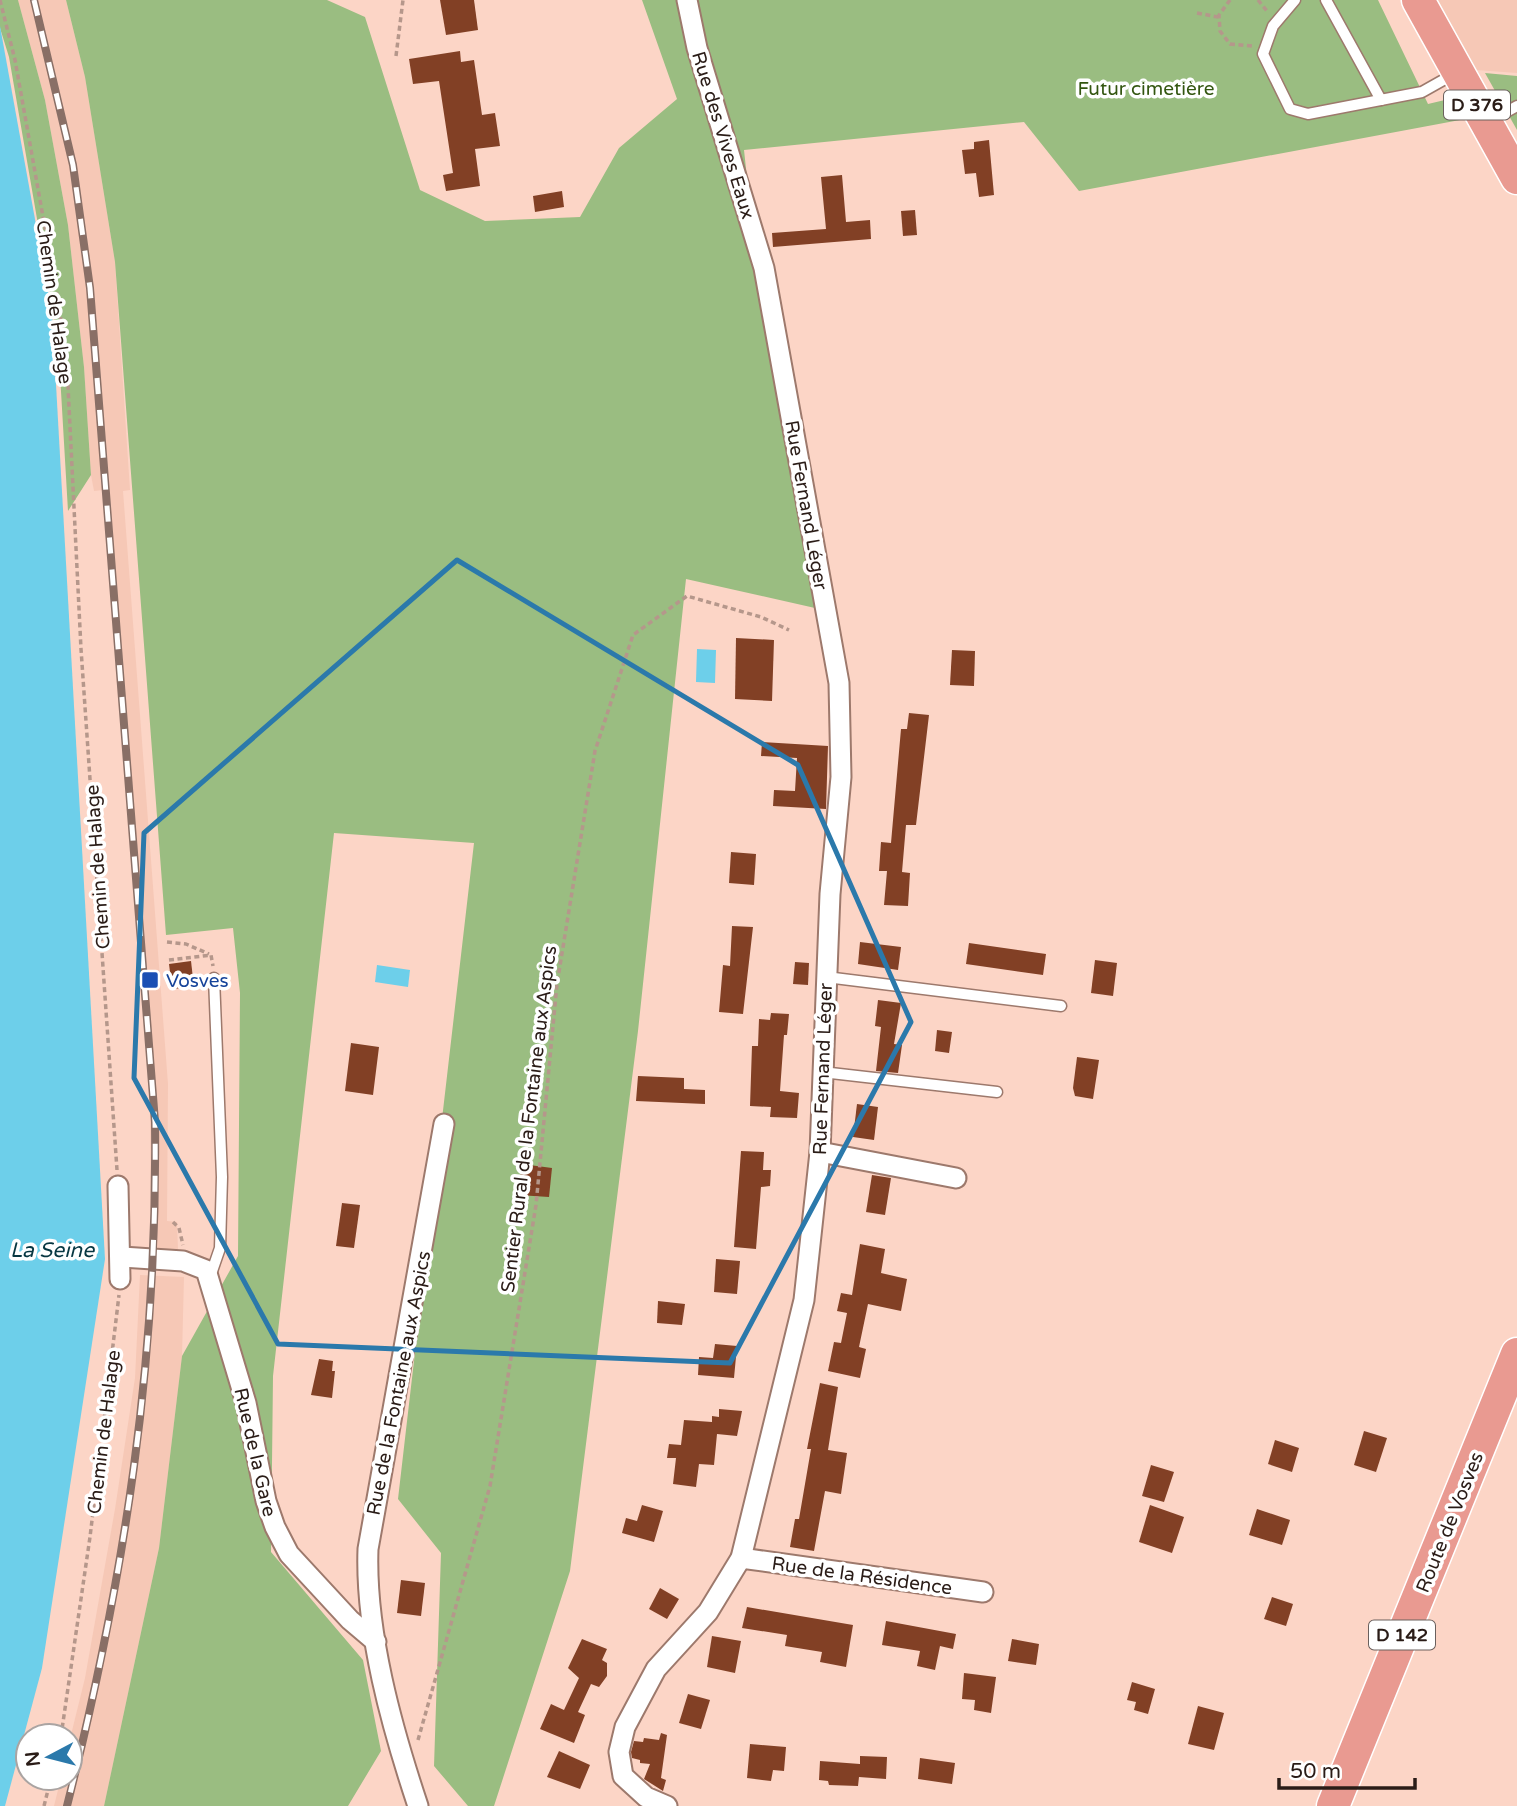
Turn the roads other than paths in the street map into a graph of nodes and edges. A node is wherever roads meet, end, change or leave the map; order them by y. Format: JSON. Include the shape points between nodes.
{"nodes":[{"id":1,"x":687,"y":0,"type":"edge"},
{"id":2,"x":1295,"y":0,"type":"edge"},
{"id":3,"x":1326,"y":0,"type":"edge"},
{"id":4,"x":1420,"y":0,"type":"edge"},
{"id":5,"x":1459,"y":72,"type":"junction"},
{"id":6,"x":1381,"y":100,"type":"junction"},
{"id":7,"x":1517,"y":106,"type":"edge"},
{"id":8,"x":1486,"y":122,"type":"junction"},
{"id":9,"x":1517,"y":178,"type":"edge"},
{"id":10,"x":764,"y":268,"type":"joint"},
{"id":11,"x":825,"y":977,"type":"junction"},
{"id":12,"x":214,"y":978,"type":"road end"},
{"id":13,"x":1061,"y":1006,"type":"dead end"},
{"id":14,"x":822,"y":1072,"type":"junction"},
{"id":15,"x":997,"y":1092,"type":"dead end"},
{"id":16,"x":444,"y":1124,"type":"dead end"},
{"id":17,"x":820,"y":1152,"type":"junction"},
{"id":18,"x":956,"y":1178,"type":"dead end"},
{"id":19,"x":118,"y":1186,"type":"road end"},
{"id":20,"x":122,"y":1257,"type":"junction"},
{"id":21,"x":210,"y":1277,"type":"junction"},
{"id":22,"x":120,"y":1279,"type":"road end"},
{"id":23,"x":1517,"y":1354,"type":"edge"},
{"id":24,"x":741,"y":1558,"type":"junction"},
{"id":25,"x":983,"y":1592,"type":"dead end"},
{"id":26,"x":376,"y":1642,"type":"junction"},
{"id":27,"x":418,"y":1806,"type":"edge"},
{"id":28,"x":667,"y":1806,"type":"edge"},
{"id":29,"x":1333,"y":1806,"type":"edge"}],
"edges":[{"from":1,"to":10,"type":"street","name":"Rue des Vives Eaux","via":[[697,48]]},
{"from":2,"to":6,"type":"lane","via":[[1273,26],[1264,46],[1264,61],[1290,109],[1308,114]]},
{"from":3,"to":6,"type":"lane"},
{"from":4,"to":5,"type":"main road","number":"D 376"},
{"from":5,"to":6,"type":"lane","via":[[1422,92]]},
{"from":5,"to":8,"type":"main road","number":"D 376"},
{"from":7,"to":8,"type":"lane"},
{"from":8,"to":9,"type":"main road","number":"D 376"},
{"from":10,"to":11,"type":"street","name":"Rue Fernand Léger","via":[[839,683],[841,777]]},
{"from":11,"to":13,"type":"lane"},
{"from":11,"to":14,"type":"street","name":"Rue Fernand Léger"},
{"from":12,"to":21,"type":"lane","via":[[222,1177],[220,1248]]},
{"from":14,"to":15,"type":"lane"},
{"from":14,"to":17,"type":"street","name":"Rue Fernand Léger"},
{"from":16,"to":26,"type":"street","name":"Rue de la Fontaine aux Aspics","via":[[368,1549],[367,1580]]},
{"from":17,"to":18,"type":"street"},
{"from":17,"to":24,"type":"street","name":"Rue Fernand Léger","via":[[804,1300]]},
{"from":19,"to":20,"type":"street"},
{"from":20,"to":21,"type":"street","via":[[194,1263]]},
{"from":20,"to":22,"type":"street"},
{"from":21,"to":26,"type":"street","name":"Rue de la Gare","via":[[275,1527],[289,1554]]},
{"from":23,"to":29,"type":"main road","name":"Route de Vosves","number":"D 142"},
{"from":24,"to":25,"type":"street","name":"Rue de la Résidence"},
{"from":24,"to":28,"type":"street","name":"Rue Fernand Léger","via":[[708,1612],[656,1669],[625,1727],[619,1752],[623,1776],[646,1797]]},
{"from":26,"to":27,"type":"street"}]}
